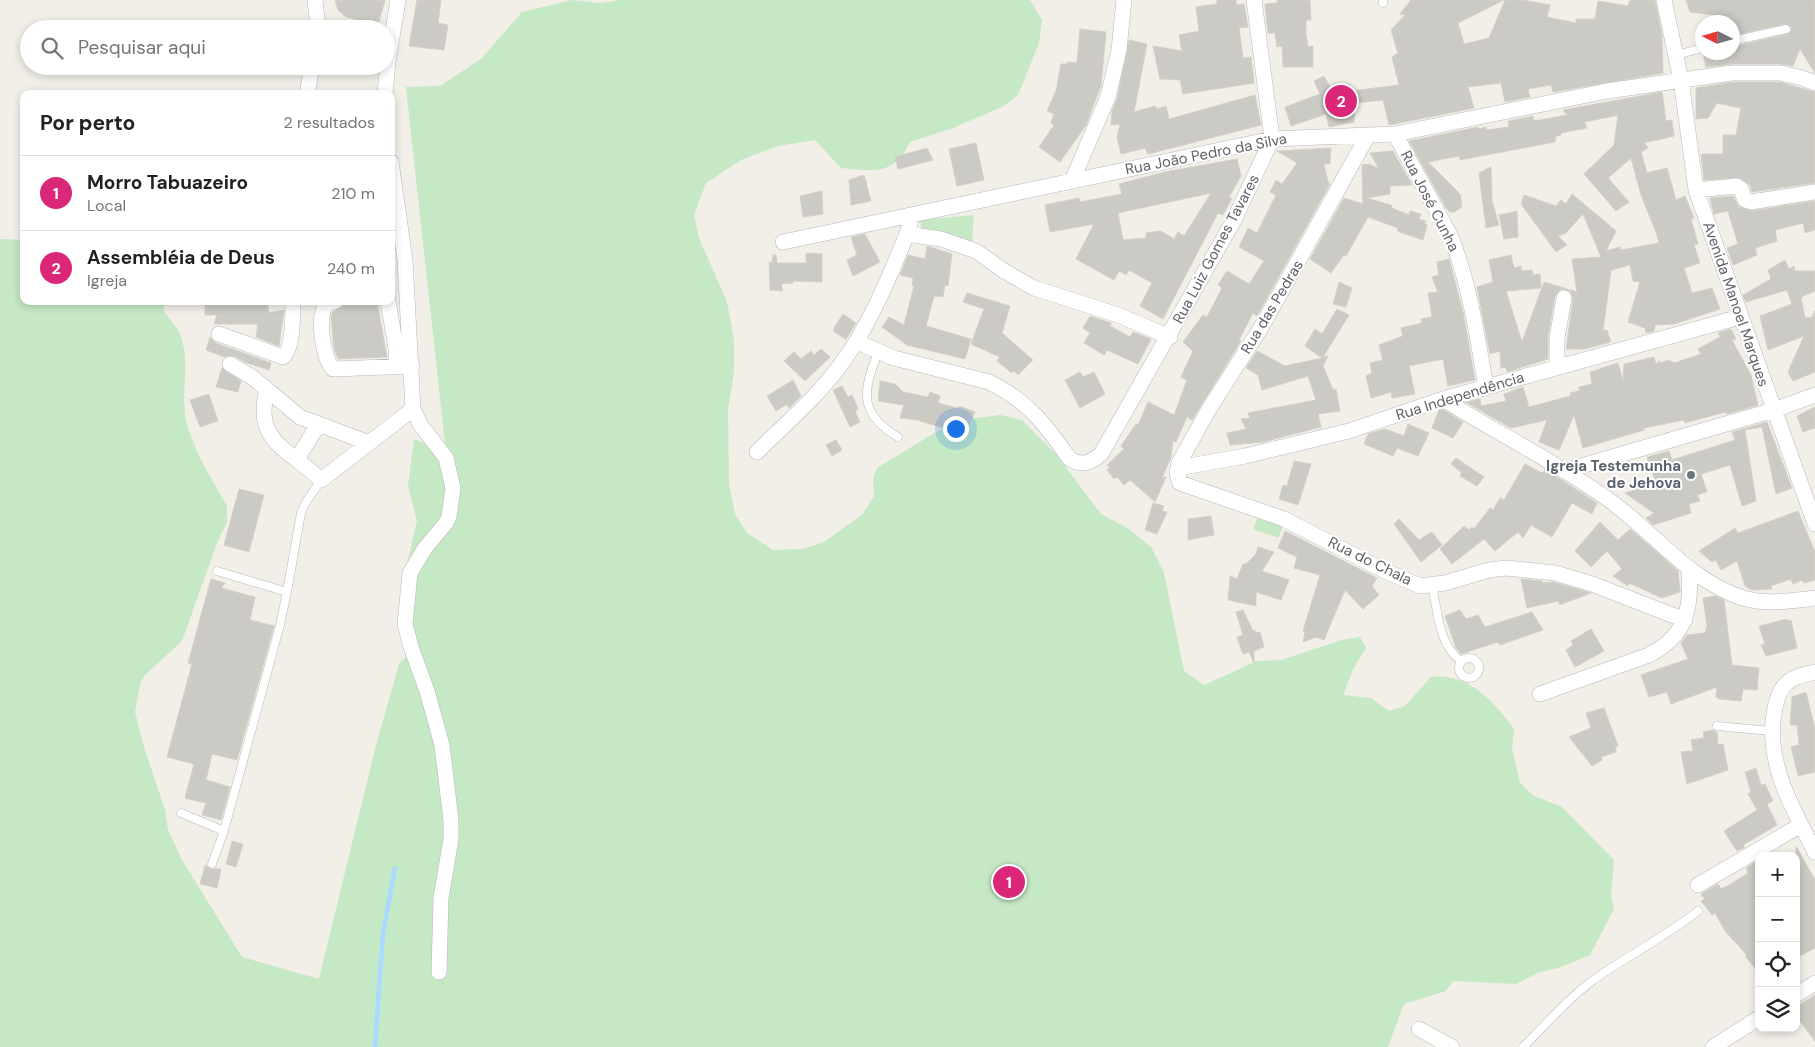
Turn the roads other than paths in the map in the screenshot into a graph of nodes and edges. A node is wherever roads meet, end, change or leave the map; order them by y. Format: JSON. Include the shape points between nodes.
{"nodes":[{"id":1,"x":315,"y":0,"type":"edge"},
{"id":2,"x":398,"y":0,"type":"edge"},
{"id":3,"x":1124,"y":0,"type":"edge"},
{"id":4,"x":1254,"y":0,"type":"edge"},
{"id":5,"x":1664,"y":0,"type":"edge"},
{"id":6,"x":321,"y":20,"type":"edge"},
{"id":7,"x":394,"y":20,"type":"edge"},
{"id":8,"x":1786,"y":29,"type":"dead end"},
{"id":9,"x":1740,"y":39,"type":"edge"},
{"id":10,"x":1695,"y":50,"type":"edge"},
{"id":11,"x":1676,"y":55,"type":"junction"},
{"id":12,"x":310,"y":75,"type":"edge"},
{"id":13,"x":386,"y":75,"type":"edge"},
{"id":14,"x":1681,"y":80,"type":"junction"},
{"id":15,"x":1815,"y":84,"type":"edge"},
{"id":16,"x":308,"y":90,"type":"edge"},
{"id":17,"x":385,"y":90,"type":"edge"},
{"id":18,"x":1395,"y":134,"type":"junction"},
{"id":19,"x":1368,"y":135,"type":"junction"},
{"id":20,"x":1272,"y":139,"type":"junction"},
{"id":21,"x":1072,"y":181,"type":"junction"},
{"id":22,"x":1696,"y":190,"type":"junction"},
{"id":23,"x":1815,"y":192,"type":"edge"},
{"id":24,"x":395,"y":202,"type":"edge"},
{"id":25,"x":912,"y":216,"type":"junction"},
{"id":26,"x":907,"y":234,"type":"junction"},
{"id":27,"x":783,"y":242,"type":"dead end"},
{"id":28,"x":1564,"y":298,"type":"dead end"},
{"id":29,"x":293,"y":305,"type":"edge"},
{"id":30,"x":326,"y":305,"type":"edge"},
{"id":31,"x":389,"y":305,"type":"edge"},
{"id":32,"x":1740,"y":317,"type":"junction"},
{"id":33,"x":219,"y":334,"type":"dead end"},
{"id":34,"x":1170,"y":337,"type":"junction"},
{"id":35,"x":857,"y":342,"type":"junction"},
{"id":36,"x":878,"y":353,"type":"junction"},
{"id":37,"x":230,"y":364,"type":"dead end"},
{"id":38,"x":412,"y":366,"type":"junction"},
{"id":39,"x":396,"y":367,"type":"junction"},
{"id":40,"x":1557,"y":367,"type":"junction"},
{"id":41,"x":1486,"y":387,"type":"junction"},
{"id":42,"x":267,"y":390,"type":"junction"},
{"id":43,"x":1815,"y":395,"type":"edge"},
{"id":44,"x":1443,"y":399,"type":"junction"},
{"id":45,"x":413,"y":409,"type":"junction"},
{"id":46,"x":1774,"y":410,"type":"junction"},
{"id":47,"x":318,"y":425,"type":"junction"},
{"id":48,"x":898,"y":437,"type":"dead end"},
{"id":49,"x":369,"y":443,"type":"junction"},
{"id":50,"x":756,"y":452,"type":"dead end"},
{"id":51,"x":297,"y":459,"type":"junction"},
{"id":52,"x":1564,"y":471,"type":"junction"},
{"id":53,"x":1178,"y":473,"type":"junction"},
{"id":54,"x":321,"y":480,"type":"junction"},
{"id":55,"x":1815,"y":524,"type":"edge"},
{"id":56,"x":1690,"y":570,"type":"junction"},
{"id":57,"x":217,"y":571,"type":"dead end"},
{"id":58,"x":1432,"y":586,"type":"junction"},
{"id":59,"x":287,"y":592,"type":"junction"},
{"id":60,"x":1815,"y":598,"type":"edge"},
{"id":61,"x":1685,"y":620,"type":"junction"},
{"id":62,"x":1460,"y":661,"type":"dead end"},
{"id":63,"x":1815,"y":672,"type":"edge"},
{"id":64,"x":1540,"y":694,"type":"dead end"},
{"id":65,"x":1717,"y":726,"type":"dead end"},
{"id":66,"x":1771,"y":731,"type":"junction"},
{"id":67,"x":180,"y":813,"type":"dead end"},
{"id":68,"x":1801,"y":825,"type":"junction"},
{"id":69,"x":224,"y":831,"type":"junction"},
{"id":70,"x":1815,"y":852,"type":"edge"},
{"id":71,"x":212,"y":864,"type":"dead end"},
{"id":72,"x":1698,"y":885,"type":"dead end"},
{"id":73,"x":1698,"y":911,"type":"dead end"},
{"id":74,"x":439,"y":972,"type":"dead end"},
{"id":75,"x":1815,"y":983,"type":"edge"},
{"id":76,"x":1800,"y":992,"type":"edge"},
{"id":77,"x":1755,"y":1021,"type":"edge"},
{"id":78,"x":1419,"y":1029,"type":"dead end"},
{"id":79,"x":1452,"y":1047,"type":"edge"},
{"id":80,"x":1523,"y":1047,"type":"edge"},
{"id":81,"x":1713,"y":1047,"type":"edge"}],
"edges":[{"from":1,"to":6,"type":"street"},
{"from":2,"to":7,"type":"street"},
{"from":3,"to":21,"type":"street","via":[[1108,97]]},
{"from":4,"to":20,"type":"street"},
{"from":5,"to":11,"type":"street","name":"Avenida Manoel Marques"},
{"from":8,"to":9,"type":"lane"},
{"from":10,"to":11,"type":"lane"},
{"from":11,"to":14,"type":"street","name":"Avenida Manoel Marques"},
{"from":12,"to":16,"type":"street"},
{"from":13,"to":17,"type":"street"},
{"from":14,"to":15,"type":"street","via":[[1780,72]]},
{"from":14,"to":18,"type":"street","name":"Rua João Pedro da Silva","via":[[1606,91]]},
{"from":14,"to":22,"type":"street","name":"Avenida Manoel Marques"},
{"from":18,"to":19,"type":"street","name":"Rua João Pedro da Silva"},
{"from":18,"to":41,"type":"street","name":"Rua José Cunha","via":[[1457,252],[1468,288]]},
{"from":19,"to":20,"type":"street","name":"Rua João Pedro da Silva"},
{"from":19,"to":53,"type":"street","name":"Rua das Pedras","via":[[1267,318],[1209,409]]},
{"from":20,"to":21,"type":"street","name":"Rua João Pedro da Silva"},
{"from":20,"to":34,"type":"street","name":"Rua Luiz Gomes Tavares","via":[[1234,220]]},
{"from":21,"to":25,"type":"street","name":"Rua João Pedro da Silva"},
{"from":22,"to":23,"type":"street","via":[[1736,186],[1741,189],[1745,200],[1751,202]]},
{"from":22,"to":32,"type":"street","name":"Avenida Manoel Marques"},
{"from":24,"to":38,"type":"street","via":[[405,260]]},
{"from":25,"to":26,"type":"street"},
{"from":25,"to":27,"type":"street","name":"Rua João Pedro da Silva"},
{"from":26,"to":34,"type":"street","via":[[967,247],[1034,288],[1118,315]]},
{"from":26,"to":35,"type":"street"},
{"from":28,"to":40,"type":"street","via":[[1557,338]]},
{"from":29,"to":33,"type":"street","via":[[289,344],[282,357]]},
{"from":30,"to":39,"type":"street","via":[[321,314],[325,356],[330,367],[339,370]]},
{"from":31,"to":39,"type":"street"},
{"from":32,"to":40,"type":"street","name":"Rua Independência"},
{"from":32,"to":46,"type":"street","name":"Avenida Manoel Marques"},
{"from":34,"to":36,"type":"street","name":"Rua Luiz Gomes Tavares","via":[[1102,454],[1086,463],[1077,463],[1069,458],[1032,409],[1002,388]]},
{"from":35,"to":36,"type":"street"},
{"from":35,"to":50,"type":"street","via":[[820,390]]},
{"from":36,"to":48,"type":"lane","via":[[868,386],[869,409],[875,421]]},
{"from":37,"to":42,"type":"street"},
{"from":38,"to":39,"type":"street"},
{"from":38,"to":45,"type":"street"},
{"from":40,"to":41,"type":"street","name":"Rua Independência"},
{"from":41,"to":44,"type":"street","name":"Rua Independência"},
{"from":42,"to":47,"type":"street","via":[[300,416]]},
{"from":42,"to":51,"type":"street","via":[[262,408],[267,430]]},
{"from":43,"to":46,"type":"street"},
{"from":44,"to":52,"type":"street"},
{"from":44,"to":53,"type":"street","name":"Rua Independência","via":[[1349,431]]},
{"from":45,"to":49,"type":"street"},
{"from":45,"to":74,"type":"street","via":[[420,424],[446,458],[453,488],[446,524],[425,548],[410,573],[406,624],[442,745],[451,820],[451,840],[441,898]]},
{"from":46,"to":52,"type":"street"},
{"from":46,"to":55,"type":"street","name":"Avenida Manoel Marques"},
{"from":47,"to":49,"type":"street"},
{"from":47,"to":51,"type":"street"},
{"from":49,"to":54,"type":"street"},
{"from":51,"to":54,"type":"street"},
{"from":52,"to":56,"type":"street","via":[[1637,521]]},
{"from":53,"to":58,"type":"street","name":"Rua do Chala","via":[[1184,486],[1284,519],[1412,583]]},
{"from":54,"to":59,"type":"lane","via":[[302,513]]},
{"from":56,"to":60,"type":"street","via":[[1743,598],[1778,602]]},
{"from":56,"to":61,"type":"street","via":[[1691,595]]},
{"from":57,"to":59,"type":"lane"},
{"from":58,"to":61,"type":"street","name":"Rua do Chala","via":[[1506,568],[1555,572]]},
{"from":58,"to":62,"type":"lane","via":[[1443,637],[1453,656]]},
{"from":59,"to":69,"type":"lane"},
{"from":61,"to":64,"type":"street","via":[[1664,648],[1649,656]]},
{"from":63,"to":66,"type":"street","via":[[1793,678],[1785,684],[1775,707]]},
{"from":65,"to":66,"type":"lane"},
{"from":66,"to":68,"type":"street","via":[[1777,770]]},
{"from":67,"to":69,"type":"lane"},
{"from":68,"to":70,"type":"street"},
{"from":68,"to":72,"type":"street"},
{"from":69,"to":71,"type":"lane"},
{"from":73,"to":80,"type":"lane","via":[[1593,980]]},
{"from":75,"to":76,"type":"street"},
{"from":77,"to":81,"type":"street"},
{"from":78,"to":79,"type":"street"}]}
